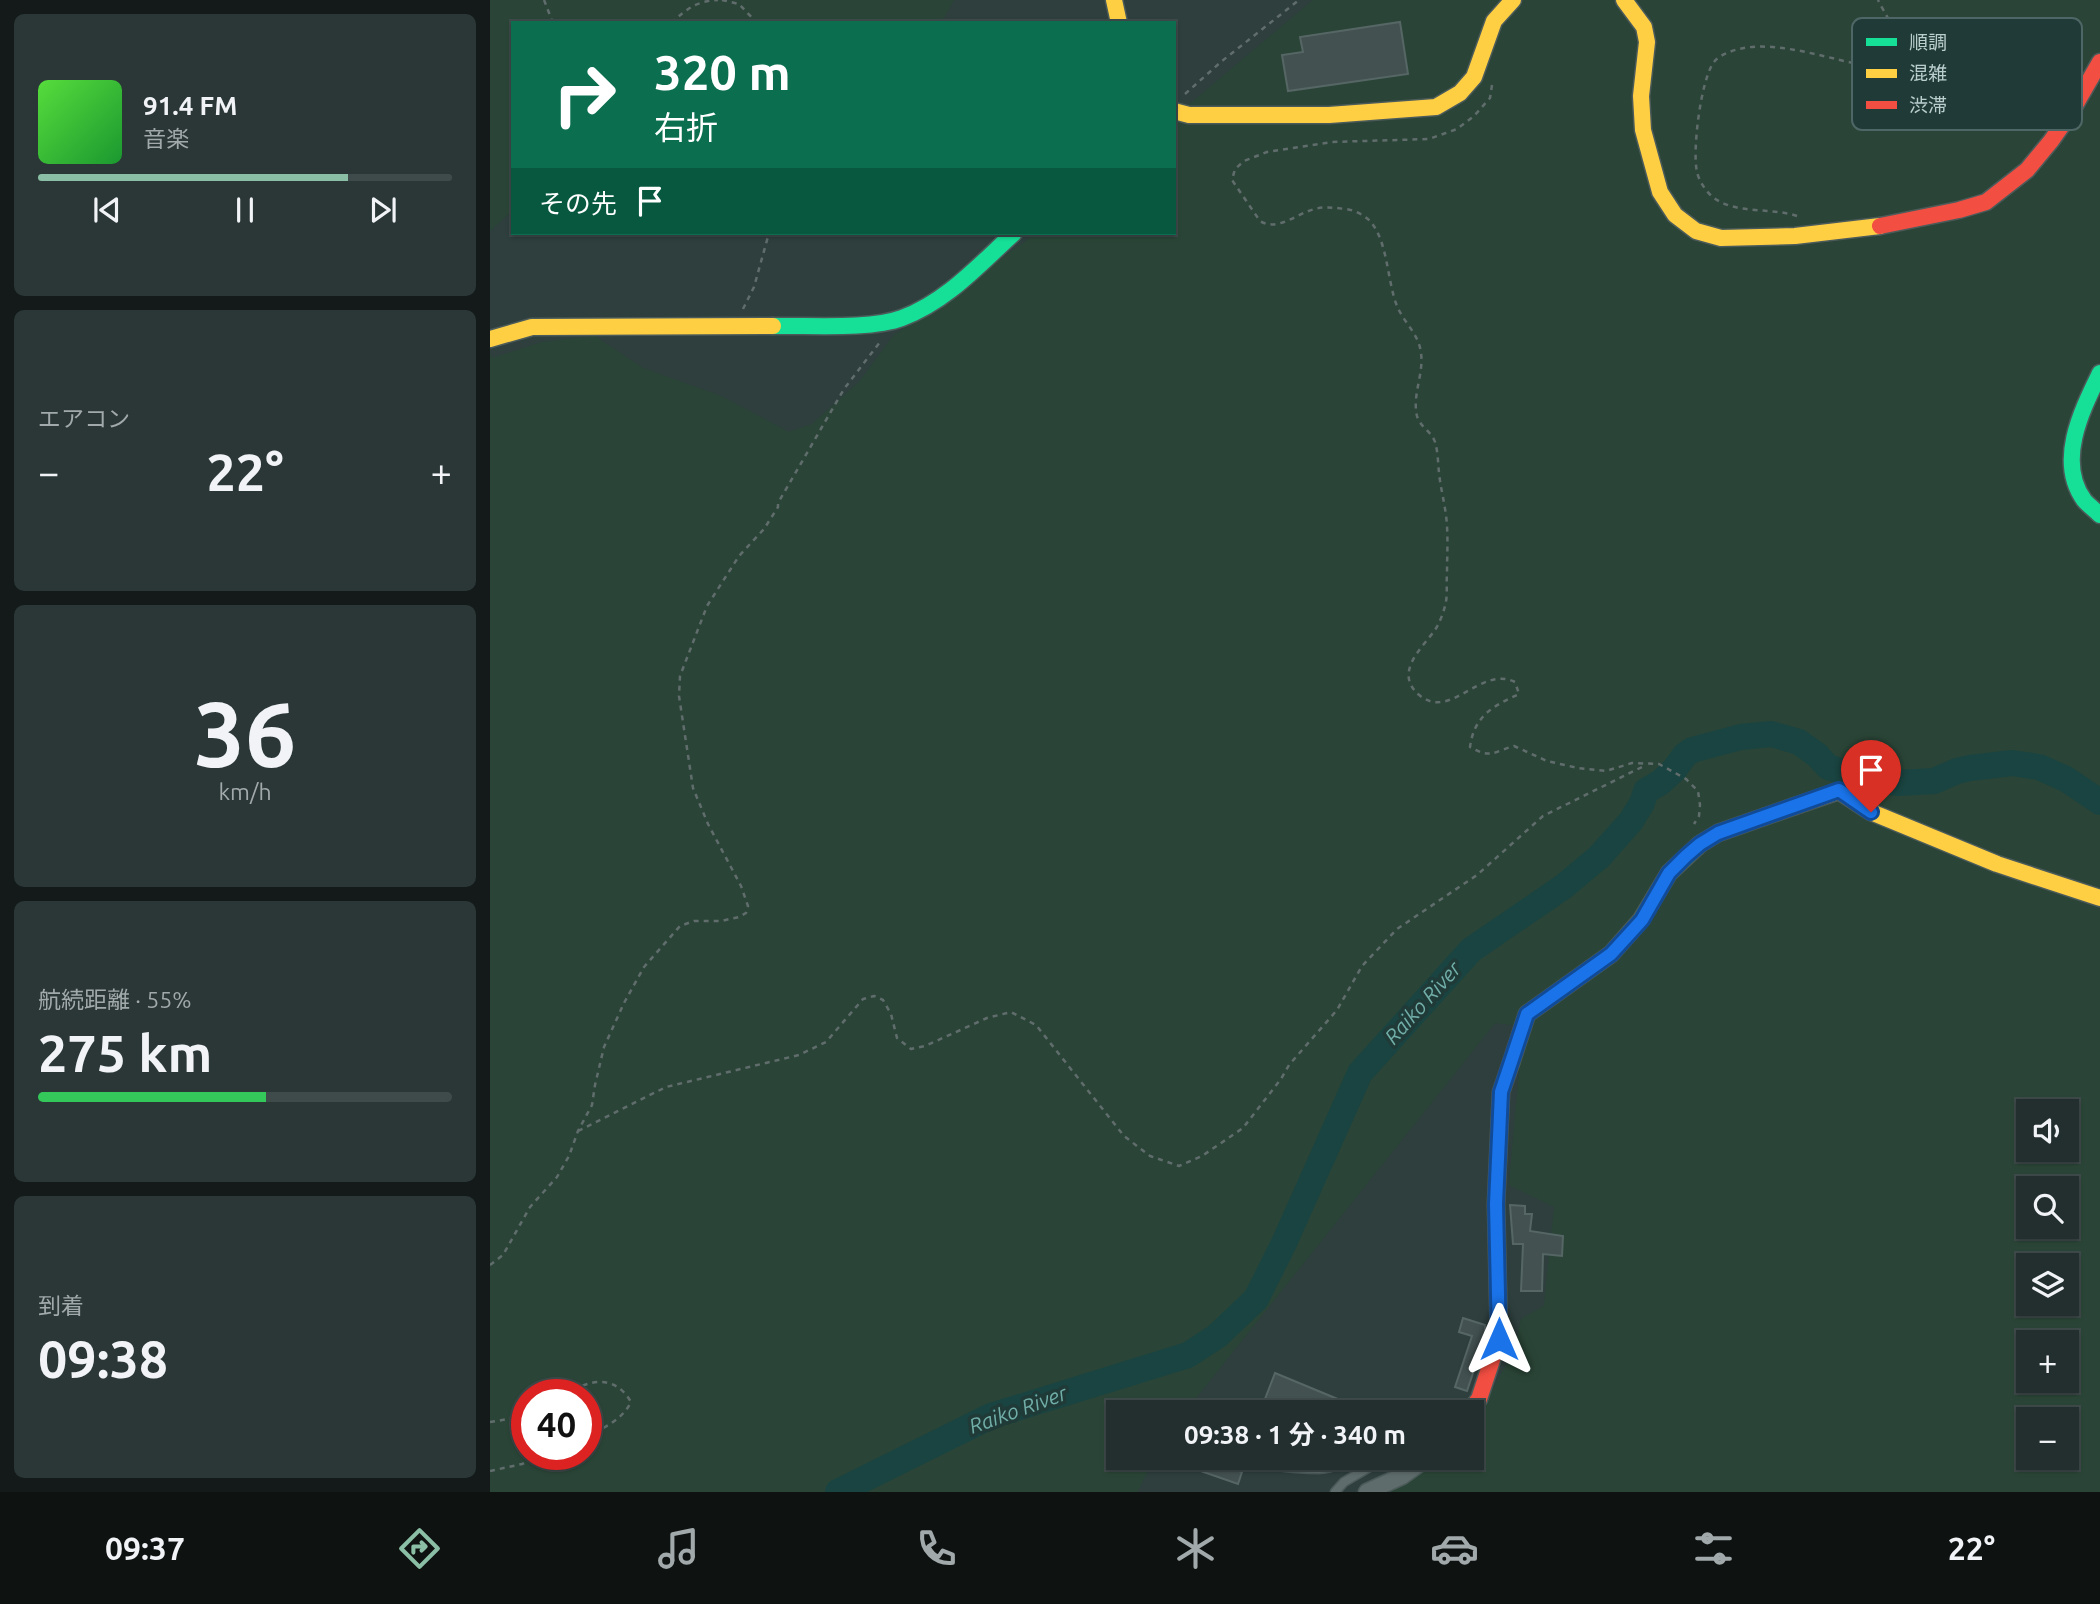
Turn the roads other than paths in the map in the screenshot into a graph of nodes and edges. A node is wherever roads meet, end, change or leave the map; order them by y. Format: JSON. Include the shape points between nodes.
{"nodes":[{"id":1,"x":1114,"y":0,"type":"edge"},
{"id":2,"x":1513,"y":0,"type":"edge"},
{"id":3,"x":1624,"y":0,"type":"edge"},
{"id":4,"x":1119,"y":21,"type":"edge"},
{"id":5,"x":2100,"y":62,"type":"edge"},
{"id":6,"x":2082,"y":93,"type":"edge"},
{"id":7,"x":1176,"y":112,"type":"edge"},
{"id":8,"x":2059,"y":130,"type":"edge"},
{"id":9,"x":1012,"y":235,"type":"edge"},
{"id":10,"x":490,"y":339,"type":"edge"},
{"id":11,"x":2100,"y":373,"type":"edge"},
{"id":12,"x":2100,"y":514,"type":"edge"},
{"id":13,"x":2100,"y":898,"type":"edge"},
{"id":14,"x":1478,"y":1400,"type":"edge"},
{"id":15,"x":1364,"y":1470,"type":"edge"},
{"id":16,"x":1410,"y":1470,"type":"edge"},
{"id":17,"x":1335,"y":1492,"type":"edge"},
{"id":18,"x":1367,"y":1492,"type":"edge"}],
"edges":[{"from":1,"to":4,"type":"street"},
{"from":2,"to":7,"type":"street","via":[[1494,21],[1475,77],[1436,107],[1329,115]]},
{"from":3,"to":8,"type":"street","via":[[1644,27],[1647,42],[1641,96],[1643,130],[1660,191],[1675,215],[1696,232],[1721,238],[1811,234],[1959,210],[1986,202],[2027,170]]},
{"from":5,"to":6,"type":"street"},
{"from":9,"to":10,"type":"street","via":[[956,286],[902,318],[834,326],[532,327]]},
{"from":11,"to":12,"type":"street","via":[[2071,454],[2072,475],[2080,495]]},
{"from":13,"to":14,"type":"street","via":[[1997,864],[1871,812],[1839,790],[1718,833],[1686,856],[1669,873],[1642,920],[1611,954],[1527,1014],[1501,1092],[1496,1204],[1499,1339]]},
{"from":15,"to":17,"type":"lane"},
{"from":16,"to":18,"type":"street"}]}
